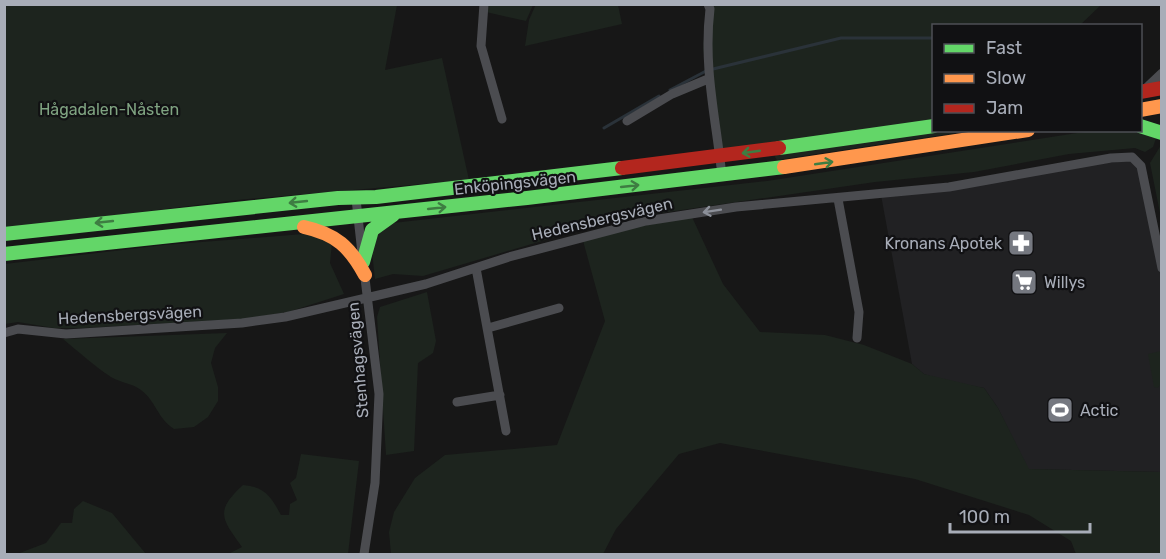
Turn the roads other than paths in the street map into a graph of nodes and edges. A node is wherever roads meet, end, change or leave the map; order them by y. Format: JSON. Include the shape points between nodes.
{"nodes":[{"id":1,"x":484,"y":4,"type":"edge"},
{"id":2,"x":708,"y":4,"type":"edge"},
{"id":3,"x":1161,"y":73,"type":"edge"},
{"id":4,"x":708,"y":79,"type":"junction"},
{"id":5,"x":1161,"y":88,"type":"edge"},
{"id":6,"x":1142,"y":90,"type":"edge"},
{"id":7,"x":1142,"y":91,"type":"edge"},
{"id":8,"x":1161,"y":106,"type":"edge"},
{"id":9,"x":1142,"y":110,"type":"edge"},
{"id":10,"x":502,"y":119,"type":"dead end"},
{"id":11,"x":627,"y":121,"type":"dead end"},
{"id":12,"x":932,"y":126,"type":"edge"},
{"id":13,"x":1142,"y":127,"type":"edge"},
{"id":14,"x":1015,"y":132,"type":"edge"},
{"id":15,"x":1161,"y":132,"type":"edge"},
{"id":16,"x":720,"y":156,"type":"junction"},
{"id":17,"x":722,"y":176,"type":"junction"},
{"id":18,"x":356,"y":199,"type":"junction"},
{"id":19,"x":838,"y":199,"type":"junction"},
{"id":20,"x":397,"y":212,"type":"junction"},
{"id":21,"x":358,"y":217,"type":"junction"},
{"id":22,"x":287,"y":224,"type":"junction"},
{"id":23,"x":4,"y":234,"type":"edge"},
{"id":24,"x":1160,"y":248,"type":"edge"},
{"id":25,"x":4,"y":254,"type":"edge"},
{"id":26,"x":364,"y":268,"type":"junction"},
{"id":27,"x":476,"y":268,"type":"junction"},
{"id":28,"x":1161,"y":268,"type":"edge"},
{"id":29,"x":368,"y":298,"type":"junction"},
{"id":30,"x":559,"y":308,"type":"dead end"},
{"id":31,"x":488,"y":328,"type":"junction"},
{"id":32,"x":4,"y":333,"type":"edge"},
{"id":33,"x":857,"y":338,"type":"dead end"},
{"id":34,"x":500,"y":395,"type":"junction"},
{"id":35,"x":457,"y":402,"type":"dead end"},
{"id":36,"x":506,"y":431,"type":"dead end"},
{"id":37,"x":364,"y":555,"type":"edge"}],
"edges":[{"from":1,"to":10,"type":"street","via":[[481,46]]},
{"from":2,"to":4,"type":"street"},
{"from":3,"to":6,"type":"street"},
{"from":4,"to":11,"type":"street","via":[[672,94]]},
{"from":4,"to":16,"type":"street"},
{"from":5,"to":7,"type":"main road"},
{"from":8,"to":9,"type":"main road"},
{"from":12,"to":16,"type":"main road","name":"Enköpingsvägen","one_way":true},
{"from":13,"to":15,"type":"main road"},
{"from":17,"to":14,"type":"main road","name":"Enköpingsvägen","one_way":true},
{"from":16,"to":17,"type":"street"},
{"from":16,"to":18,"type":"main road","name":"Enköpingsvägen"},
{"from":20,"to":17,"type":"main road","name":"Enköpingsvägen","one_way":true},
{"from":18,"to":21,"type":"street","name":"Stenhagsvägen"},
{"from":18,"to":23,"type":"main road","name":"Enköpingsvägen","one_way":true},
{"from":19,"to":24,"type":"street","name":"Hedensbergsvägen","via":[[949,187],[1132,157],[1141,166]]},
{"from":19,"to":27,"type":"street","name":"Hedensbergsvägen","one_way":true,"via":[[736,207],[646,221]]},
{"from":19,"to":33,"type":"street","via":[[859,312]]},
{"from":20,"to":21,"type":"main road","name":"Enköpingsvägen"},
{"from":20,"to":26,"type":"main road","via":[[372,230]]},
{"from":21,"to":22,"type":"main road","name":"Enköpingsvägen"},
{"from":21,"to":26,"type":"street","name":"Stenhagsvägen"},
{"from":22,"to":25,"type":"main road","name":"Enköpingsvägen"},
{"from":22,"to":26,"type":"main road","via":[[341,238]]},
{"from":24,"to":28,"type":"street","name":"Hedensbergsvägen"},
{"from":26,"to":29,"type":"street","name":"Stenhagsvägen"},
{"from":27,"to":29,"type":"street","name":"Hedensbergsvägen"},
{"from":27,"to":31,"type":"street"},
{"from":29,"to":32,"type":"street","name":"Hedensbergsvägen","via":[[242,323],[66,334],[18,329]]},
{"from":29,"to":37,"type":"street","name":"Stenhagsvägen","via":[[379,394],[375,483]]},
{"from":30,"to":31,"type":"street"},
{"from":31,"to":34,"type":"street"},
{"from":34,"to":35,"type":"street"},
{"from":34,"to":36,"type":"street"}]}
